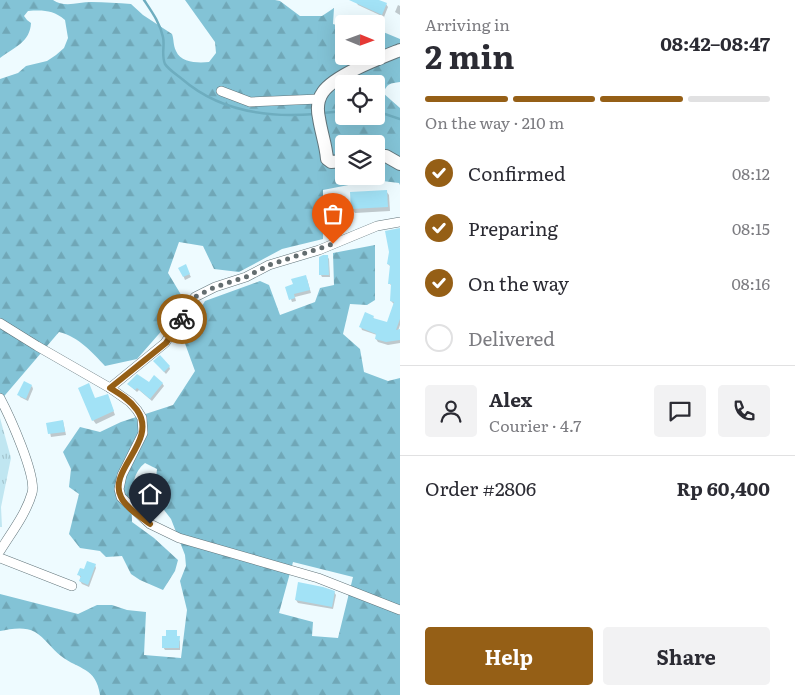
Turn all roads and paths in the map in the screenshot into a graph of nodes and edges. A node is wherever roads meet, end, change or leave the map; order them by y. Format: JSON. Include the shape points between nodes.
{"nodes":[{"id":1,"x":400,"y":50,"type":"edge"},
{"id":2,"x":221,"y":91,"type":"dead end"},
{"id":3,"x":319,"y":109,"type":"junction"},
{"id":4,"x":385,"y":156,"type":"edge"},
{"id":5,"x":335,"y":162,"type":"edge"},
{"id":6,"x":400,"y":164,"type":"edge"},
{"id":7,"x":400,"y":222,"type":"edge"},
{"id":8,"x":0,"y":323,"type":"edge"},
{"id":9,"x":110,"y":388,"type":"junction"},
{"id":10,"x":0,"y":398,"type":"edge"},
{"id":11,"x":0,"y":552,"type":"edge"},
{"id":12,"x":0,"y":558,"type":"edge"},
{"id":13,"x":72,"y":586,"type":"dead end"},
{"id":14,"x":400,"y":610,"type":"edge"}],
"edges":[{"from":1,"to":3,"type":"street","via":[[333,82],[323,92]]},
{"from":2,"to":3,"type":"street","via":[[250,102]]},
{"from":3,"to":5,"type":"street","via":[[327,159]]},
{"from":4,"to":6,"type":"street"},
{"from":7,"to":9,"type":"street","via":[[377,226],[319,250],[269,265],[195,297],[166,343]]},
{"from":8,"to":9,"type":"street"},
{"from":9,"to":14,"type":"street","via":[[130,402],[142,418],[143,433],[122,475],[119,489],[121,498],[150,524],[179,538],[318,578]]},
{"from":10,"to":11,"type":"street","via":[[21,445],[33,491]]},
{"from":12,"to":13,"type":"street"}]}
